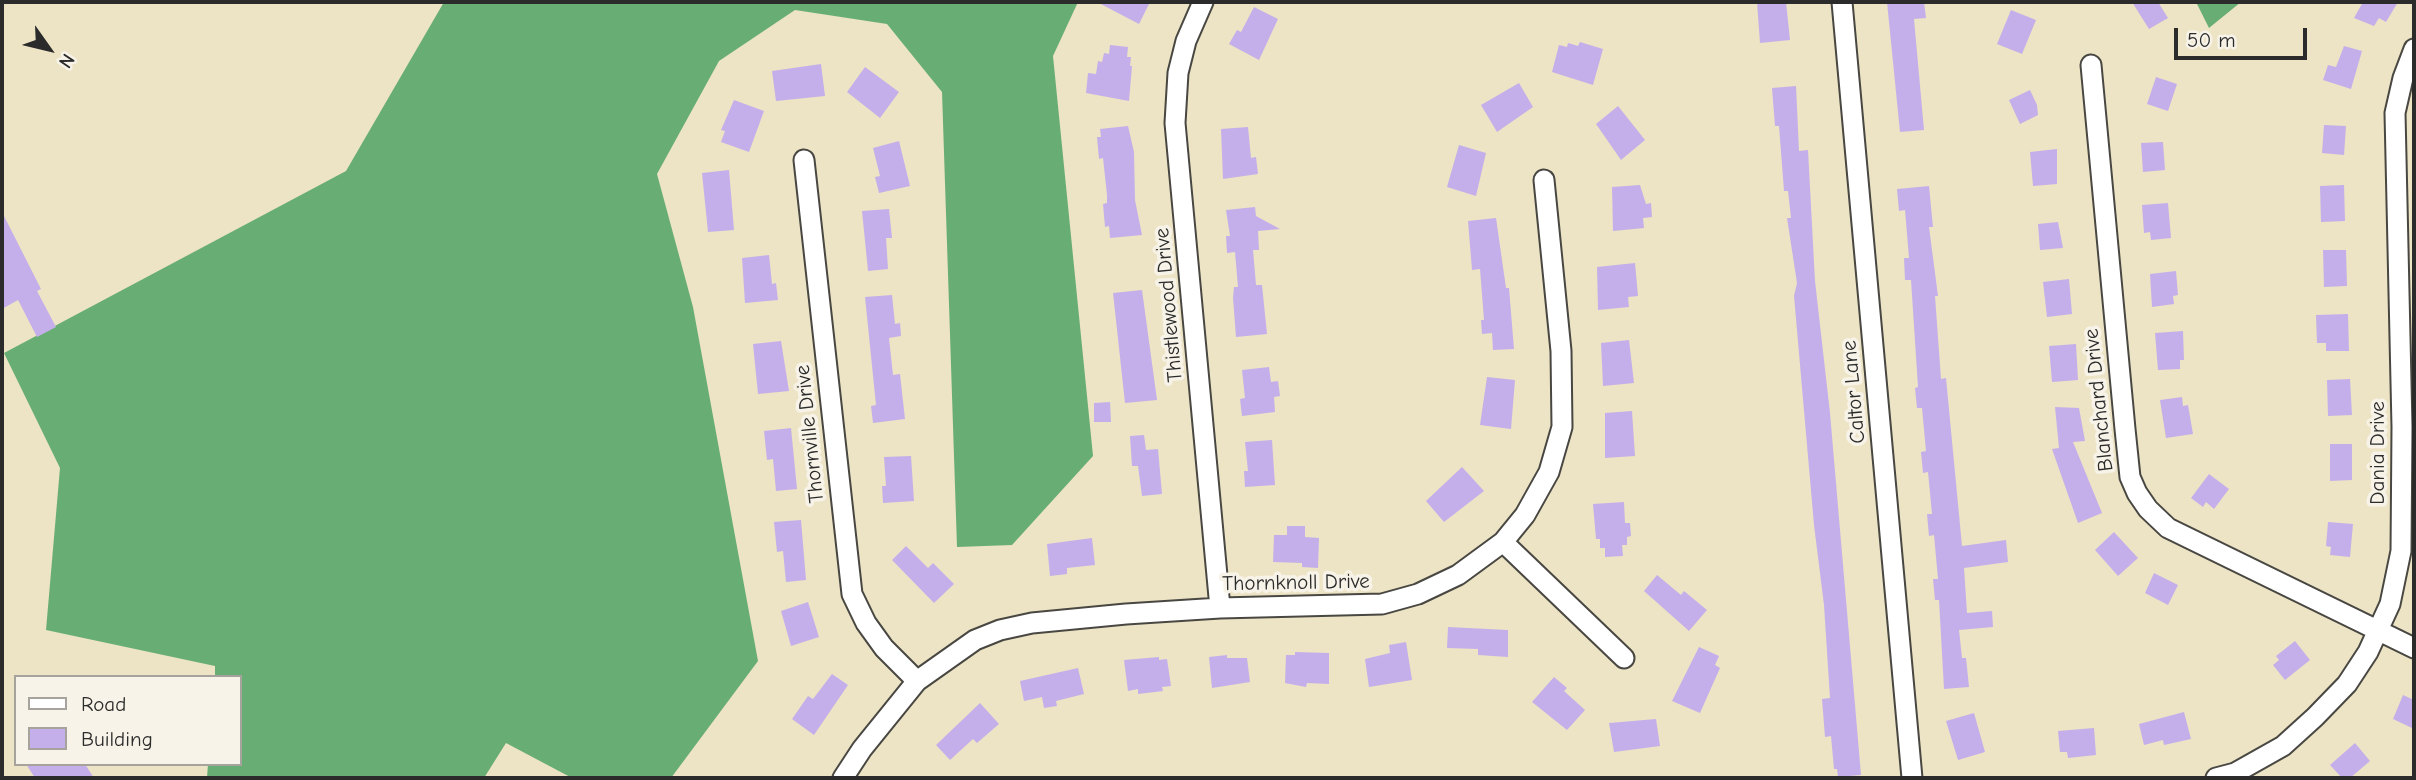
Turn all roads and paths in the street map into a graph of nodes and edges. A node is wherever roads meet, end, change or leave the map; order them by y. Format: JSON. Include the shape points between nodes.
{"nodes":[{"id":1,"x":1203,"y":2,"type":"edge"},
{"id":2,"x":1842,"y":2,"type":"edge"},
{"id":3,"x":2414,"y":49,"type":"edge"},
{"id":4,"x":2091,"y":65,"type":"dead end"},
{"id":5,"x":804,"y":160,"type":"dead end"},
{"id":6,"x":1544,"y":180,"type":"dead end"},
{"id":7,"x":2408,"y":427,"type":"edge"},
{"id":8,"x":1503,"y":542,"type":"junction"},
{"id":9,"x":1220,"y":608,"type":"junction"},
{"id":10,"x":2379,"y":631,"type":"junction"},
{"id":11,"x":2414,"y":648,"type":"edge"},
{"id":12,"x":1624,"y":658,"type":"dead end"},
{"id":13,"x":917,"y":681,"type":"junction"},
{"id":14,"x":843,"y":778,"type":"edge"},
{"id":15,"x":1912,"y":778,"type":"edge"},
{"id":16,"x":2216,"y":778,"type":"edge"}],
"edges":[{"from":1,"to":9,"type":"street","name":"Thistlewood Drive","via":[[1178,73],[1175,123]]},
{"from":2,"to":15,"type":"street","name":"Caltor Lane"},
{"from":3,"to":7,"type":"street","name":"Dania Drive","via":[[2395,113]]},
{"from":4,"to":10,"type":"street","name":"Blanchard Drive","via":[[2124,429],[2130,477],[2137,493],[2168,528]]},
{"from":5,"to":13,"type":"street","name":"Thornville Drive","via":[[852,594],[884,649]]},
{"from":6,"to":8,"type":"street","name":"Thornknoll Drive","via":[[1562,351],[1562,427],[1549,472],[1525,515]]},
{"from":7,"to":10,"type":"street","name":"Dania Drive","via":[[2401,551]]},
{"from":8,"to":9,"type":"street","name":"Thornknoll Drive","via":[[1458,575],[1400,600],[1356,607]]},
{"from":8,"to":12,"type":"street"},
{"from":9,"to":13,"type":"street","name":"Thornknoll Drive","via":[[1032,623],[1000,630],[975,640]]},
{"from":10,"to":11,"type":"street","name":"Blanchard Drive"},
{"from":10,"to":16,"type":"street","name":"Dania Drive","via":[[2347,684],[2283,746],[2235,773]]},
{"from":13,"to":14,"type":"street","name":"Thornknoll Drive"}]}
